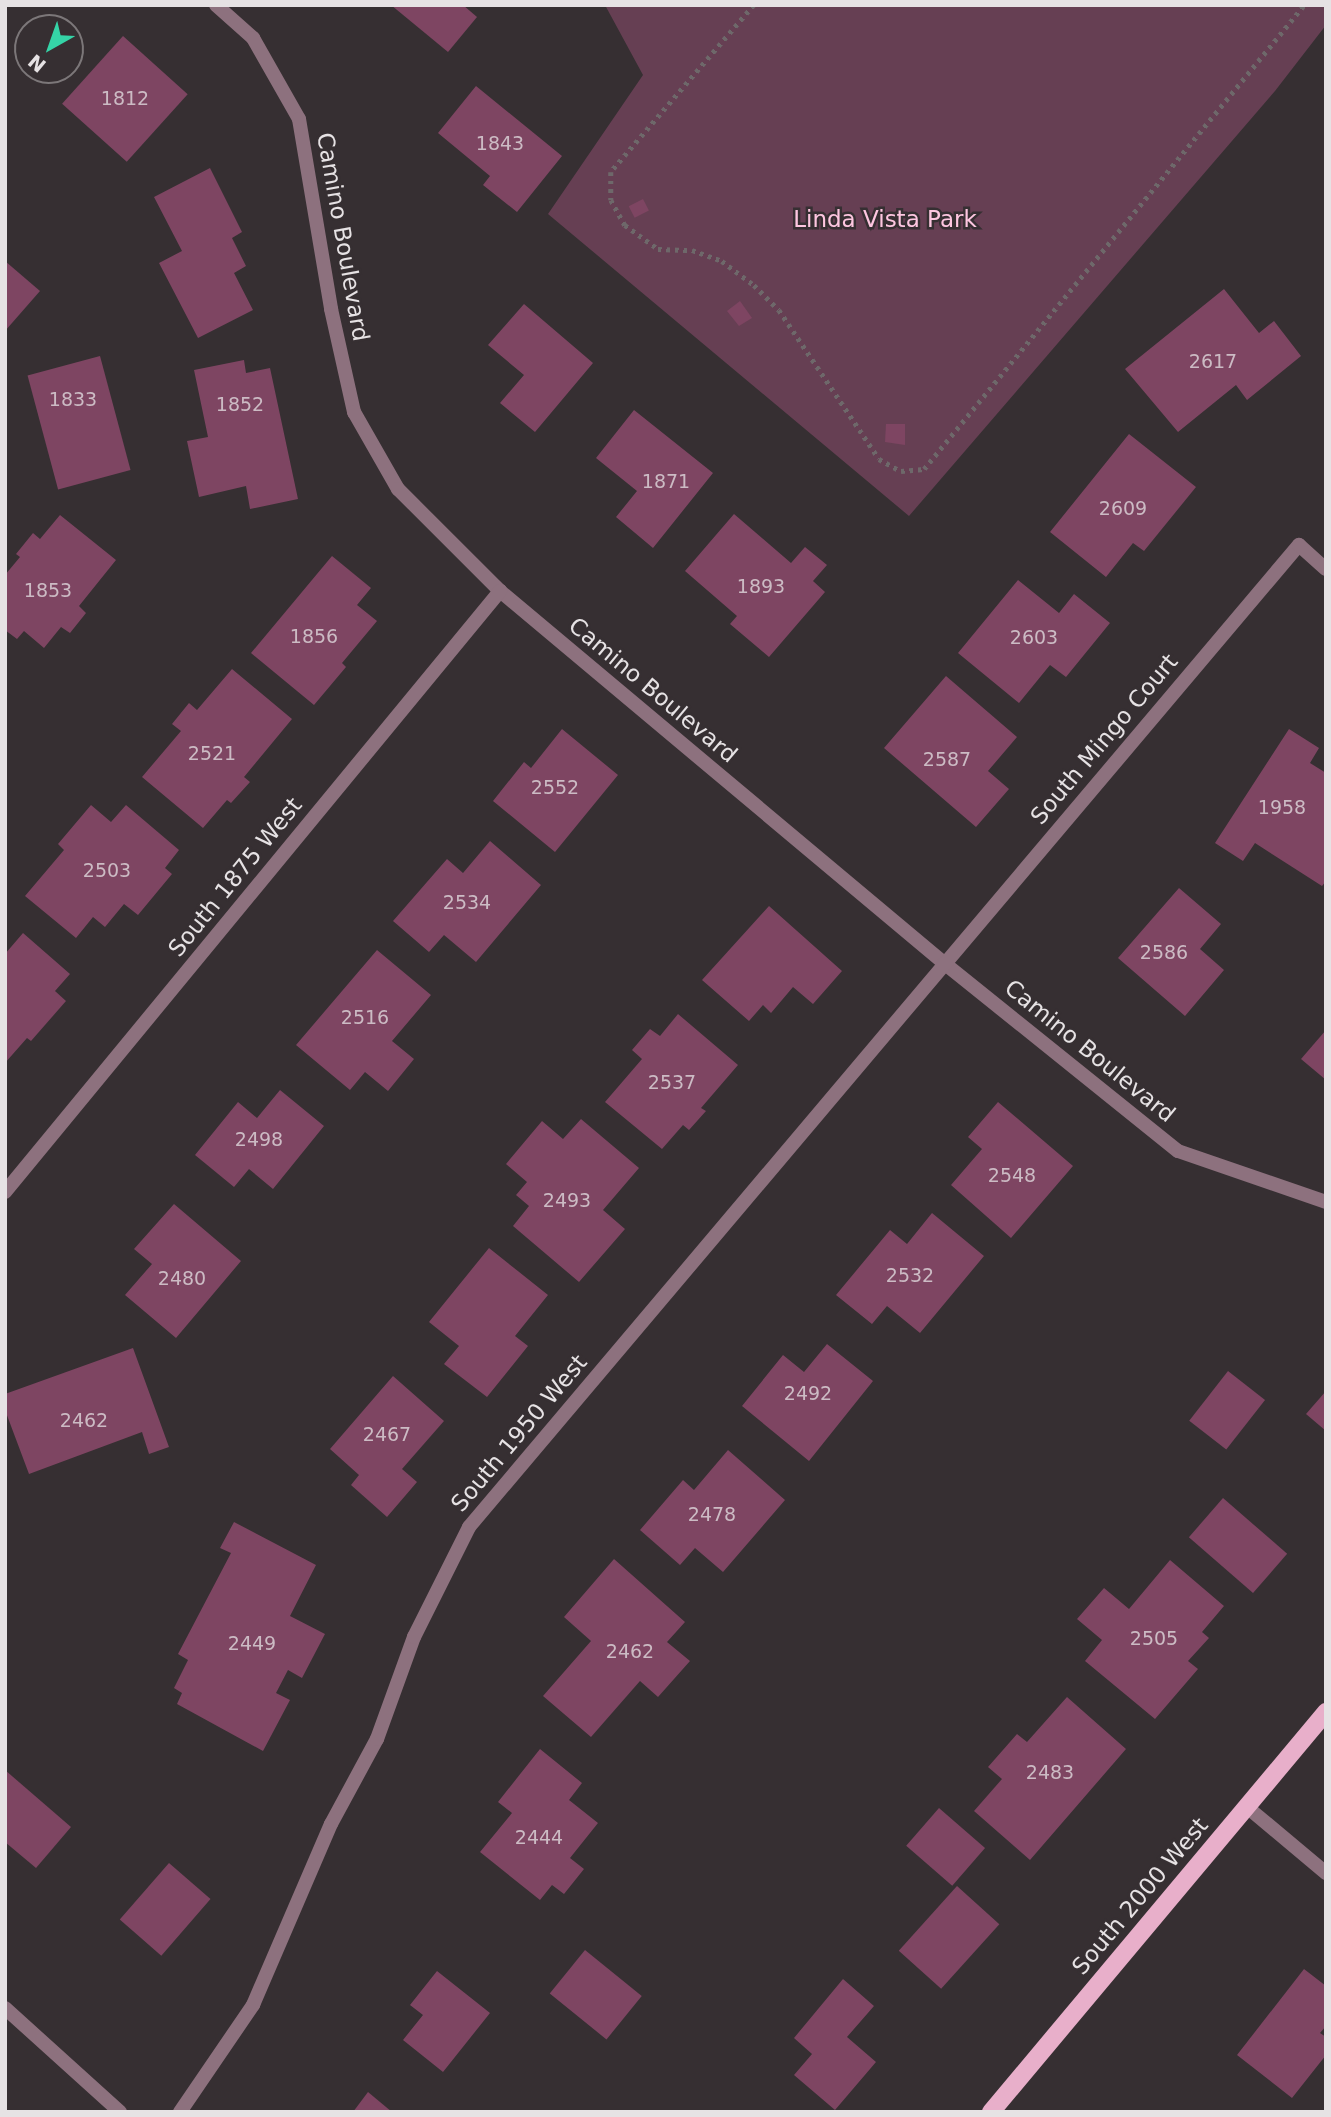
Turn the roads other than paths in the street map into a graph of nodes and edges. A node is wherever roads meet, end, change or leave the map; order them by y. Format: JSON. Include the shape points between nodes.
{"nodes":[{"id":1,"x":216,"y":5,"type":"edge"},
{"id":2,"x":1326,"y":569,"type":"edge"},
{"id":3,"x":500,"y":592,"type":"junction"},
{"id":4,"x":944,"y":963,"type":"junction"},
{"id":5,"x":5,"y":1192,"type":"edge"},
{"id":6,"x":1326,"y":1202,"type":"edge"},
{"id":7,"x":1326,"y":1712,"type":"edge"},
{"id":8,"x":1247,"y":1807,"type":"junction"},
{"id":9,"x":1326,"y":1873,"type":"edge"},
{"id":10,"x":5,"y":2008,"type":"edge"},
{"id":11,"x":120,"y":2112,"type":"edge"},
{"id":12,"x":180,"y":2112,"type":"edge"},
{"id":13,"x":991,"y":2112,"type":"edge"}],
"edges":[{"from":1,"to":3,"type":"street","name":"Camino Boulevard","via":[[253,38],[299,119],[331,309],[354,412],[398,489]]},
{"from":2,"to":4,"type":"street","name":"South Mingo Court","via":[[1299,545]]},
{"from":3,"to":4,"type":"street","name":"Camino Boulevard"},
{"from":3,"to":5,"type":"street","name":"South 1875 West"},
{"from":4,"to":6,"type":"street","name":"Camino Boulevard","via":[[1178,1151]]},
{"from":4,"to":12,"type":"street","name":"South 1950 West","via":[[469,1527],[414,1637],[377,1739],[331,1824],[253,2005]]},
{"from":7,"to":8,"type":"main road","name":"South 2000 West"},
{"from":8,"to":9,"type":"street"},
{"from":8,"to":13,"type":"main road","name":"South 2000 West"},
{"from":10,"to":11,"type":"street"}]}
